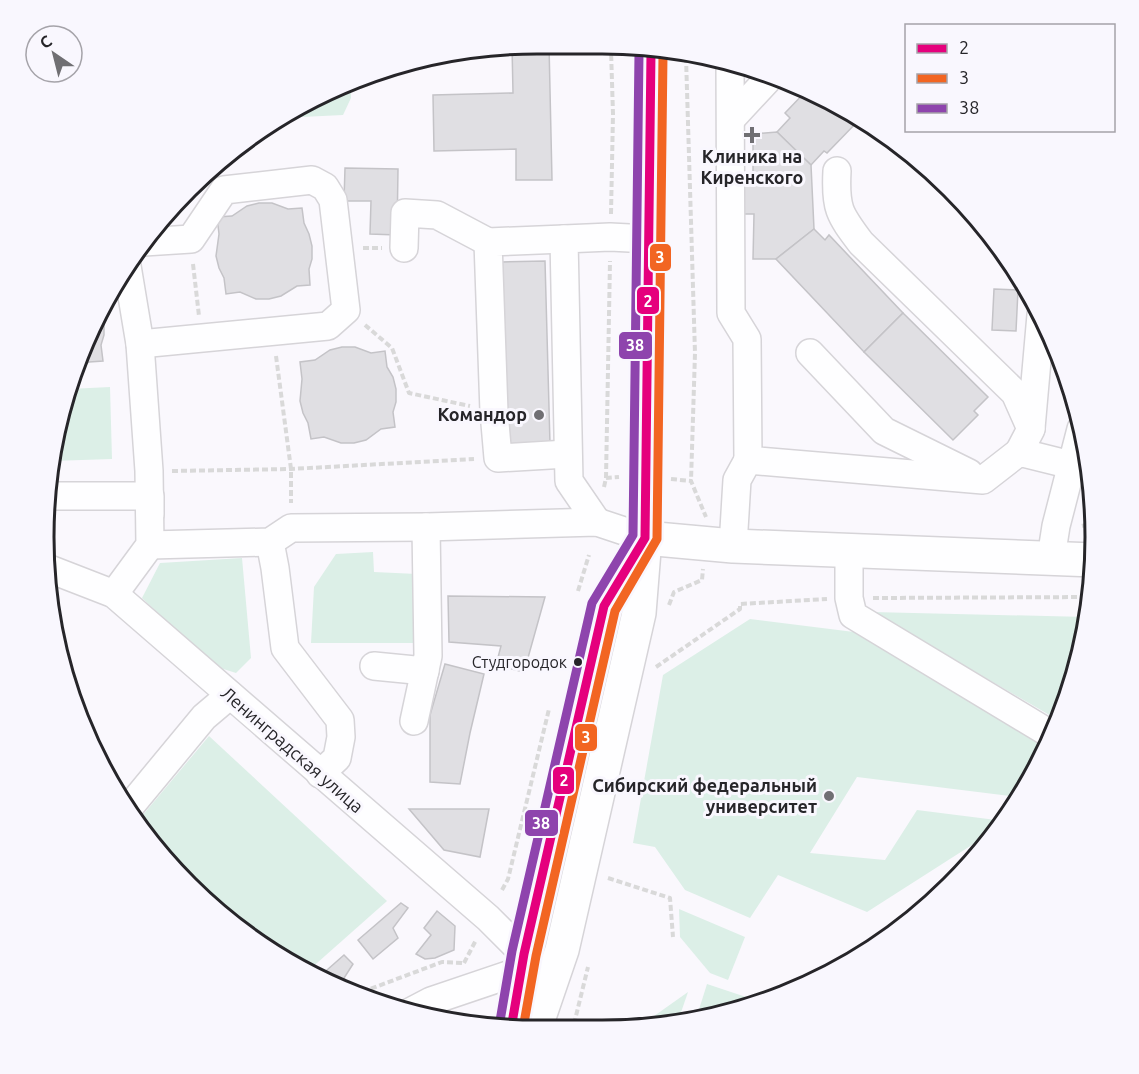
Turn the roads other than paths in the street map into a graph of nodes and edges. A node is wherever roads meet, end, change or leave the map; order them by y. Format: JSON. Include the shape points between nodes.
{"nodes":[{"id":1,"x":651,"y":57,"type":"edge"},
{"id":2,"x":730,"y":71,"type":"edge"},
{"id":3,"x":765,"y":83,"type":"edge"},
{"id":4,"x":731,"y":119,"type":"junction"},
{"id":5,"x":837,"y":171,"type":"dead end"},
{"id":6,"x":649,"y":238,"type":"junction"},
{"id":7,"x":564,"y":239,"type":"junction"},
{"id":8,"x":155,"y":241,"type":"edge"},
{"id":9,"x":488,"y":242,"type":"junction"},
{"id":10,"x":404,"y":248,"type":"road end"},
{"id":11,"x":129,"y":279,"type":"edge"},
{"id":12,"x":1039,"y":332,"type":"edge"},
{"id":13,"x":140,"y":344,"type":"junction"},
{"id":14,"x":810,"y":353,"type":"dead end"},
{"id":15,"x":1025,"y":441,"type":"junction"},
{"id":16,"x":1076,"y":446,"type":"edge"},
{"id":17,"x":567,"y":454,"type":"junction"},
{"id":18,"x":748,"y":460,"type":"junction"},
{"id":19,"x":1071,"y":465,"type":"junction"},
{"id":20,"x":983,"y":480,"type":"junction"},
{"id":21,"x":149,"y":484,"type":"junction"},
{"id":22,"x":56,"y":495,"type":"edge"},
{"id":23,"x":597,"y":522,"type":"junction"},
{"id":24,"x":426,"y":527,"type":"junction"},
{"id":25,"x":281,"y":535,"type":"junction"},
{"id":26,"x":645,"y":538,"type":"junction"},
{"id":27,"x":150,"y":546,"type":"junction"},
{"id":28,"x":733,"y":546,"type":"junction"},
{"id":29,"x":849,"y":550,"type":"junction"},
{"id":30,"x":1051,"y":558,"type":"junction"},
{"id":31,"x":1084,"y":560,"type":"edge"},
{"id":32,"x":55,"y":571,"type":"edge"},
{"id":33,"x":114,"y":594,"type":"junction"},
{"id":34,"x":374,"y":666,"type":"dead end"},
{"id":35,"x":425,"y":671,"type":"junction"},
{"id":36,"x":230,"y":695,"type":"junction"},
{"id":37,"x":414,"y":721,"type":"dead end"},
{"id":38,"x":1044,"y":730,"type":"edge"},
{"id":39,"x":320,"y":774,"type":"junction"},
{"id":40,"x":133,"y":802,"type":"edge"},
{"id":41,"x":522,"y":962,"type":"junction"},
{"id":42,"x":421,"y":1006,"type":"edge"},
{"id":43,"x":513,"y":1019,"type":"edge"},
{"id":44,"x":538,"y":1020,"type":"edge"}],
"edges":[{"from":1,"to":6,"type":"main road"},
{"from":2,"to":4,"type":"street"},
{"from":3,"to":4,"type":"street"},
{"from":4,"to":18,"type":"street","via":[[731,313],[747,339]]},
{"from":5,"to":15,"type":"street","via":[[836,198],[845,221],[861,243],[1015,393]]},
{"from":6,"to":7,"type":"street"},
{"from":6,"to":26,"type":"main road"},
{"from":7,"to":9,"type":"street"},
{"from":7,"to":17,"type":"street"},
{"from":8,"to":13,"type":"street","via":[[191,239],[224,190],[312,180],[325,187],[333,200],[346,309],[327,326]]},
{"from":9,"to":10,"type":"street","via":[[437,215],[405,213]]},
{"from":9,"to":17,"type":"street","via":[[498,458]]},
{"from":11,"to":13,"type":"street"},
{"from":12,"to":15,"type":"street"},
{"from":13,"to":21,"type":"street"},
{"from":14,"to":20,"type":"street","via":[[884,431]]},
{"from":15,"to":19,"type":"street"},
{"from":15,"to":20,"type":"street"},
{"from":16,"to":19,"type":"street"},
{"from":17,"to":23,"type":"street","via":[[568,481]]},
{"from":18,"to":20,"type":"street"},
{"from":18,"to":28,"type":"street","via":[[737,480]]},
{"from":19,"to":30,"type":"street"},
{"from":21,"to":22,"type":"street"},
{"from":21,"to":27,"type":"street"},
{"from":23,"to":24,"type":"street"},
{"from":23,"to":26,"type":"street"},
{"from":24,"to":25,"type":"street"},
{"from":24,"to":35,"type":"street"},
{"from":25,"to":27,"type":"street"},
{"from":25,"to":39,"type":"street","via":[[285,648],[340,720],[337,758]]},
{"from":26,"to":28,"type":"main road"},
{"from":26,"to":41,"type":"main road","via":[[604,606]]},
{"from":26,"to":44,"type":"main road","via":[[636,625],[562,951]]},
{"from":27,"to":33,"type":"street"},
{"from":28,"to":29,"type":"main road"},
{"from":29,"to":30,"type":"main road"},
{"from":29,"to":38,"type":"street","via":[[853,615]]},
{"from":30,"to":31,"type":"main road"},
{"from":32,"to":33,"type":"street","name":"Ленинградская улица"},
{"from":33,"to":36,"type":"street","name":"Ленинградская улица"},
{"from":34,"to":35,"type":"street"},
{"from":35,"to":37,"type":"street"},
{"from":36,"to":39,"type":"street","name":"Ленинградская улица"},
{"from":36,"to":40,"type":"street","via":[[204,717]]},
{"from":39,"to":41,"type":"street","name":"Ленинградская улица","via":[[488,918]]},
{"from":41,"to":42,"type":"street"},
{"from":41,"to":43,"type":"main road"}]}
